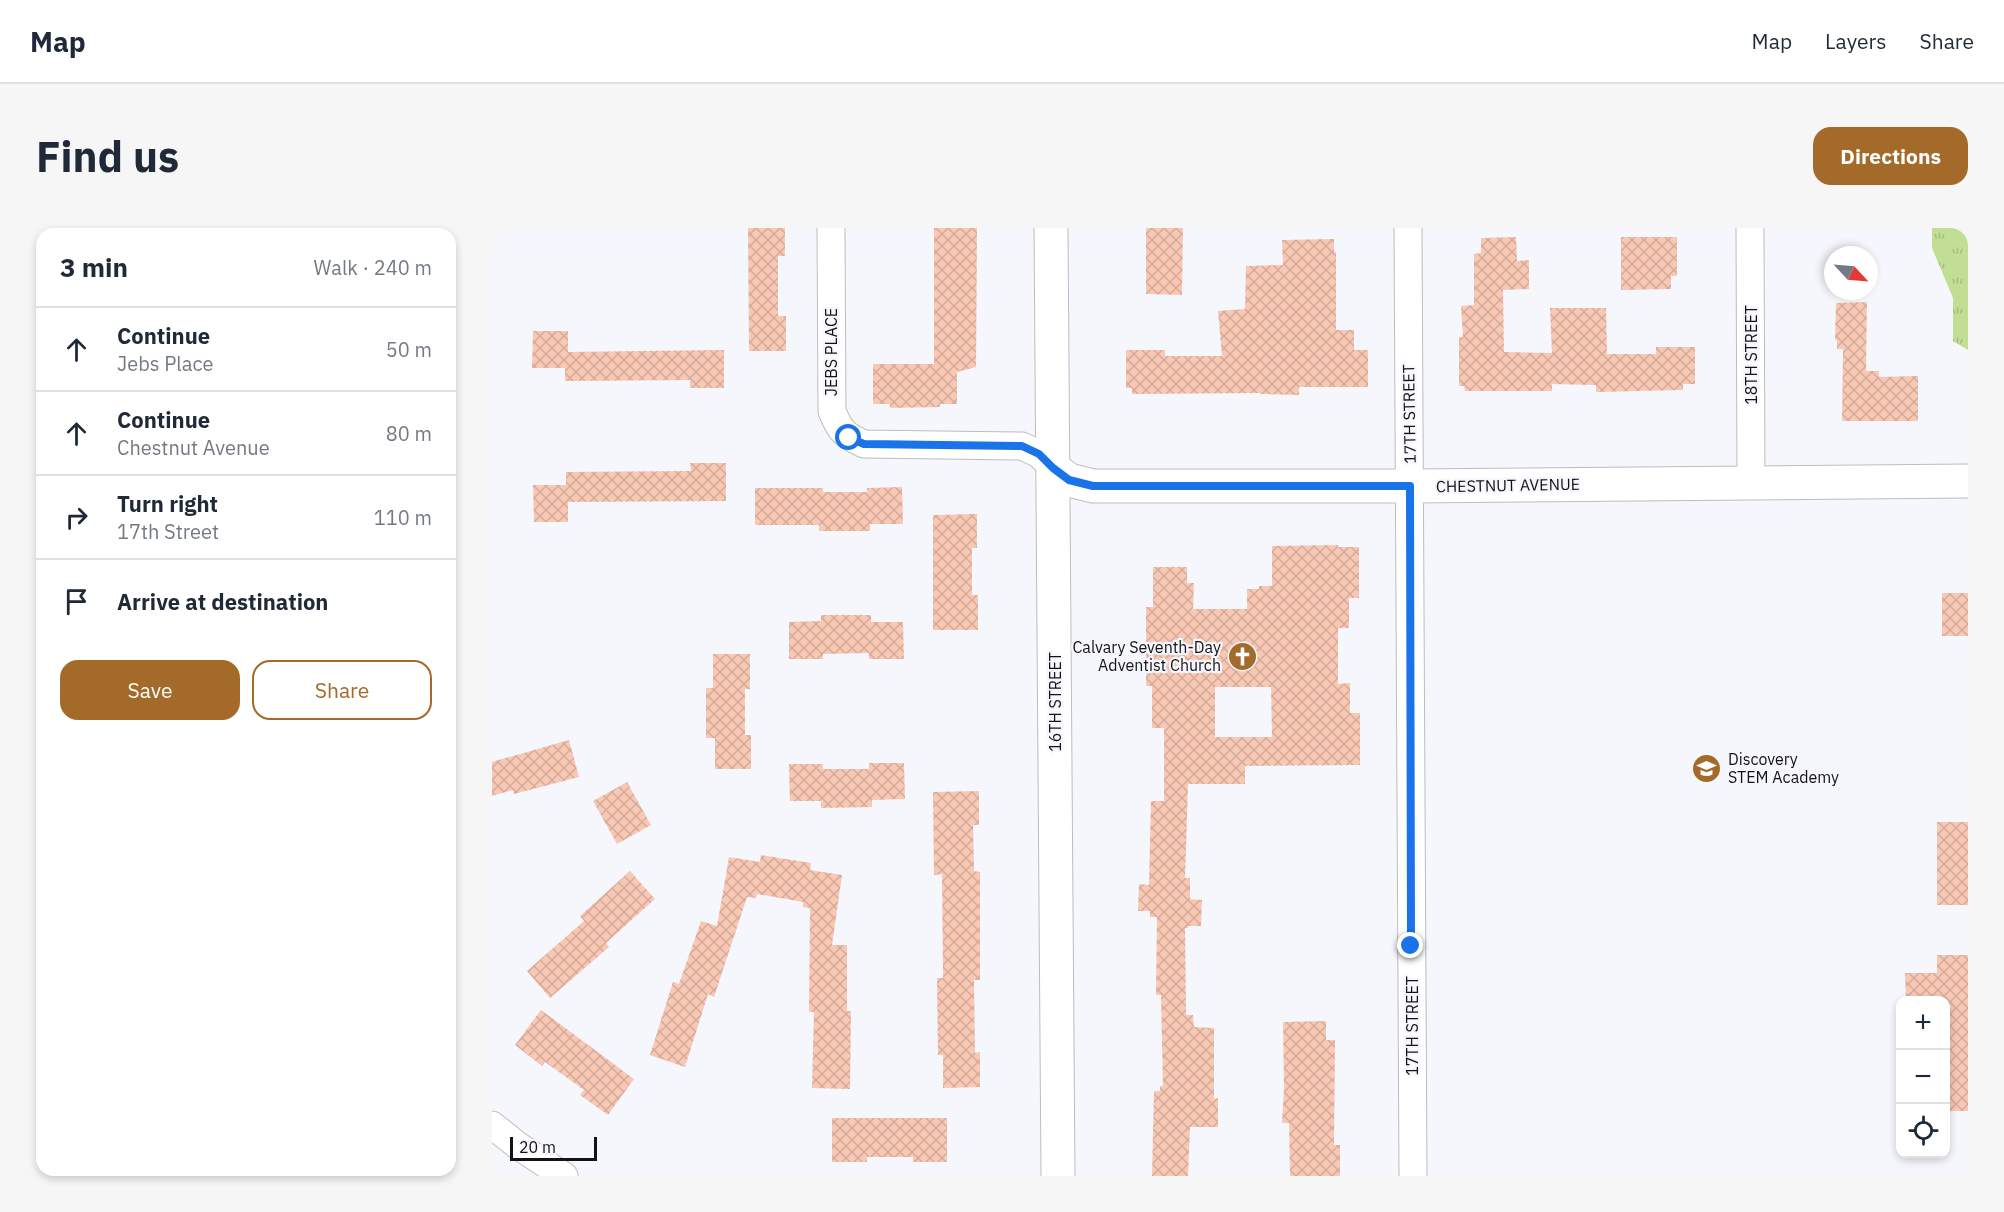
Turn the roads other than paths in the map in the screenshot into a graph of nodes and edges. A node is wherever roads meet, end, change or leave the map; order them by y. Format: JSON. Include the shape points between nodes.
{"nodes":[{"id":1,"x":831,"y":228,"type":"edge"},
{"id":2,"x":1051,"y":228,"type":"edge"},
{"id":3,"x":1408,"y":228,"type":"edge"},
{"id":4,"x":1750,"y":228,"type":"edge"},
{"id":5,"x":1053,"y":468,"type":"junction"},
{"id":6,"x":1968,"y":480,"type":"edge"},
{"id":7,"x":1751,"y":482,"type":"junction"},
{"id":8,"x":1410,"y":486,"type":"junction"},
{"id":9,"x":492,"y":1125,"type":"edge"},
{"id":10,"x":564,"y":1176,"type":"edge"},
{"id":11,"x":1058,"y":1176,"type":"edge"},
{"id":12,"x":1413,"y":1176,"type":"edge"}],
"edges":[{"from":1,"to":5,"type":"street","name":"JEBS PLACE","via":[[832,411],[839,429],[864,444],[1022,446],[1039,454]]},
{"from":2,"to":5,"type":"main road","name":"16TH STREET"},
{"from":3,"to":8,"type":"street","name":"17TH STREET"},
{"from":4,"to":7,"type":"street","name":"18TH STREET"},
{"from":5,"to":8,"type":"main road","name":"CHESTNUT AVENUE","via":[[1069,480],[1093,486]]},
{"from":5,"to":11,"type":"main road","name":"16TH STREET"},
{"from":6,"to":7,"type":"main road","name":"CHESTNUT AVENUE"},
{"from":7,"to":8,"type":"main road","name":"CHESTNUT AVENUE"},
{"from":8,"to":12,"type":"street","name":"17TH STREET"},
{"from":9,"to":10,"type":"street"}]}
